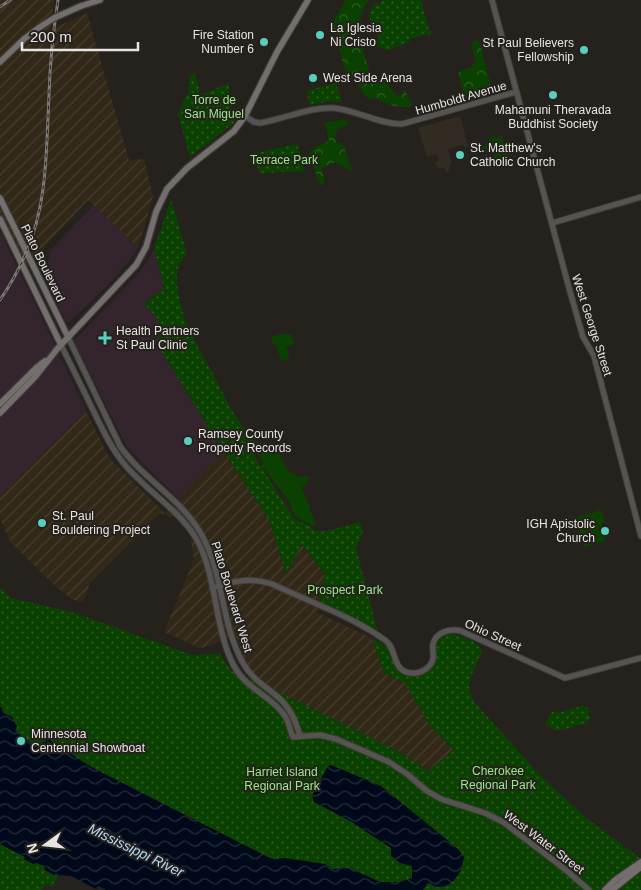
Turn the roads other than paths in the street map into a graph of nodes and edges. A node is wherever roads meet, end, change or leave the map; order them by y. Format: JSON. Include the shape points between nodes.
{"nodes":[{"id":1,"x":100,"y":0,"type":"edge"},
{"id":2,"x":308,"y":0,"type":"edge"},
{"id":3,"x":492,"y":0,"type":"edge"},
{"id":4,"x":0,"y":62,"type":"edge"},
{"id":5,"x":516,"y":92,"type":"junction"},
{"id":6,"x":245,"y":116,"type":"junction"},
{"id":7,"x":641,"y":197,"type":"edge"},
{"id":8,"x":0,"y":198,"type":"edge"},
{"id":9,"x":0,"y":219,"type":"edge"},
{"id":10,"x":552,"y":223,"type":"junction"},
{"id":11,"x":68,"y":337,"type":"junction"},
{"id":12,"x":61,"y":345,"type":"junction"},
{"id":13,"x":47,"y":360,"type":"junction"},
{"id":14,"x":0,"y":404,"type":"edge"},
{"id":15,"x":0,"y":413,"type":"edge"},
{"id":16,"x":641,"y":536,"type":"edge"},
{"id":17,"x":219,"y":586,"type":"junction"},
{"id":18,"x":212,"y":588,"type":"junction"},
{"id":19,"x":641,"y":658,"type":"edge"},
{"id":20,"x":300,"y":736,"type":"junction"},
{"id":21,"x":292,"y":738,"type":"joint"},
{"id":22,"x":641,"y":862,"type":"edge"},
{"id":23,"x":641,"y":867,"type":"edge"},
{"id":24,"x":589,"y":890,"type":"edge"},
{"id":25,"x":605,"y":890,"type":"edge"},
{"id":26,"x":612,"y":890,"type":"edge"}],
"edges":[{"from":1,"to":4,"type":"main road","bridge":true,"via":[[54,18],[18,44]]},
{"from":2,"to":6,"type":"main road"},
{"from":3,"to":5,"type":"street","name":"West George Street"},
{"from":5,"to":6,"type":"street","name":"Humboldt Avenue","via":[[410,122],[388,123],[331,108],[260,123]]},
{"from":5,"to":10,"type":"street","name":"West George Street"},
{"from":6,"to":11,"type":"main road","via":[[234,131],[171,183],[160,202],[139,260]]},
{"from":7,"to":10,"type":"street"},
{"from":8,"to":11,"type":"main road","name":"Plato Boulevard"},
{"from":9,"to":12,"type":"main road","name":"Plato Boulevard"},
{"from":10,"to":16,"type":"street","name":"West George Street","via":[[583,337],[594,356]]},
{"from":11,"to":12,"type":"main road"},
{"from":11,"to":17,"type":"street","name":"Plato Boulevard West","via":[[120,446],[196,525],[207,546]]},
{"from":12,"to":13,"type":"main road"},
{"from":12,"to":18,"type":"street","name":"Plato Boulevard West","via":[[114,450],[194,536]]},
{"from":13,"to":14,"type":"main road"},
{"from":13,"to":15,"type":"main road"},
{"from":17,"to":18,"type":"street","name":"Ohio Street"},
{"from":17,"to":19,"type":"street","name":"Ohio Street","via":[[241,580],[264,582],[358,623],[387,642],[396,663],[409,673],[422,672],[428,667],[433,660],[436,638],[453,630],[565,678]]},
{"from":17,"to":20,"type":"street","name":"Plato Boulevard West","via":[[234,642],[248,670],[256,681],[289,708]]},
{"from":18,"to":21,"type":"street","name":"Plato Boulevard West","via":[[226,644],[238,672],[252,688],[277,707],[285,717]]},
{"from":20,"to":21,"type":"street","name":"West Water Street"},
{"from":20,"to":24,"type":"street","name":"West Water Street","via":[[320,736],[346,743],[389,762],[442,799],[503,822]]},
{"from":22,"to":25,"type":"main road"},
{"from":23,"to":26,"type":"main road"}]}
